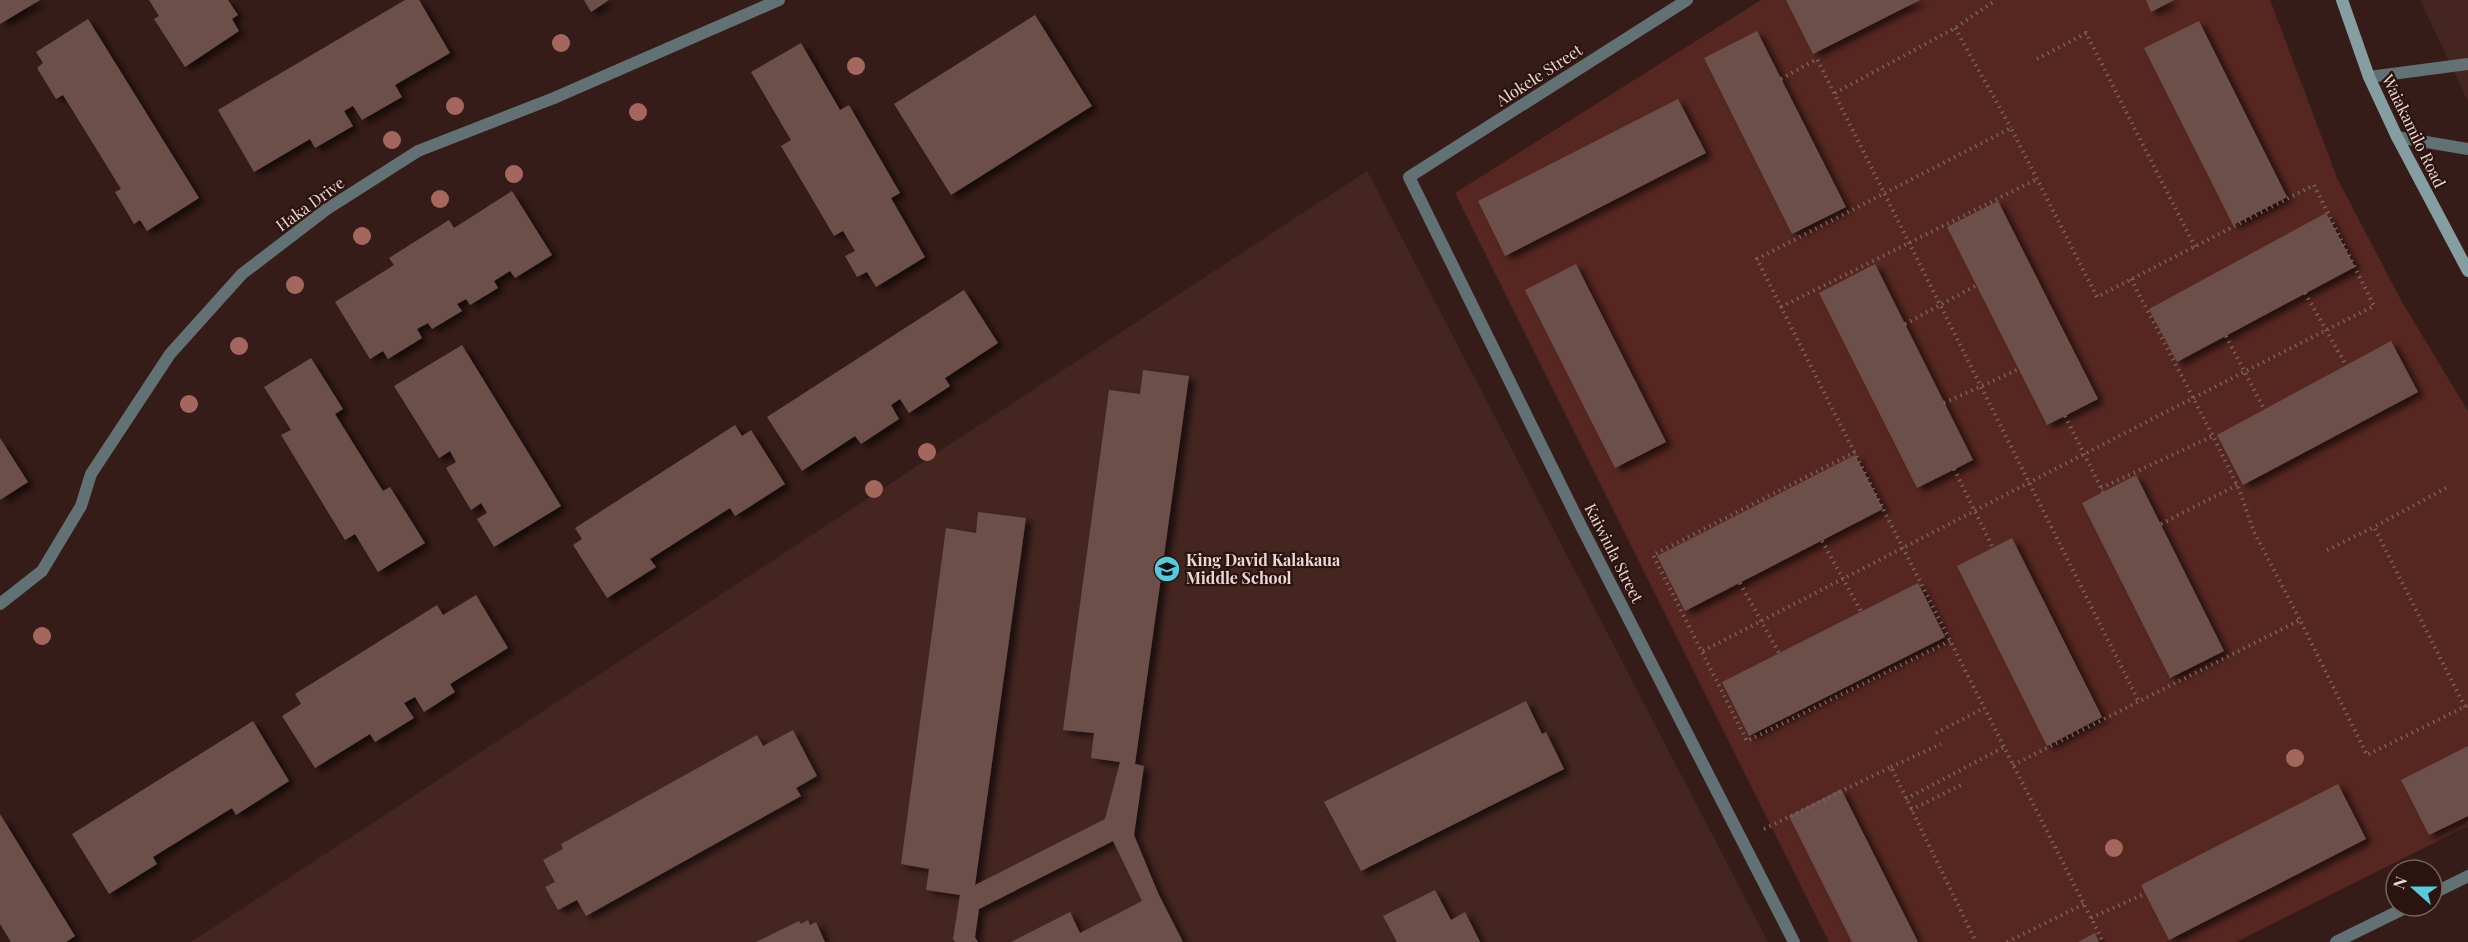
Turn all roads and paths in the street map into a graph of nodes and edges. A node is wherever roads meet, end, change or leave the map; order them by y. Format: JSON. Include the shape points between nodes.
{"nodes":[{"id":1,"x":779,"y":0,"type":"edge"},
{"id":2,"x":1687,"y":0,"type":"edge"},
{"id":3,"x":1996,"y":0,"type":"edge"},
{"id":4,"x":2342,"y":0,"type":"edge"},
{"id":5,"x":1955,"y":28,"type":"junction"},
{"id":6,"x":2037,"y":59,"type":"dead end"},
{"id":7,"x":2468,"y":64,"type":"edge"},
{"id":8,"x":2369,"y":77,"type":"junction"},
{"id":9,"x":1781,"y":79,"type":"dead end"},
{"id":10,"x":1836,"y":93,"type":"junction"},
{"id":11,"x":2012,"y":128,"type":"junction"},
{"id":12,"x":2397,"y":138,"type":"junction"},
{"id":13,"x":2468,"y":149,"type":"edge"},
{"id":14,"x":1409,"y":177,"type":"joint"},
{"id":15,"x":2037,"y":178,"type":"junction"},
{"id":16,"x":1884,"y":194,"type":"junction"},
{"id":17,"x":1909,"y":243,"type":"junction"},
{"id":18,"x":2195,"y":247,"type":"junction"},
{"id":19,"x":2468,"y":271,"type":"edge"},
{"id":20,"x":2131,"y":279,"type":"junction"},
{"id":21,"x":1977,"y":285,"type":"dead end"},
{"id":22,"x":2305,"y":293,"type":"dead end"},
{"id":23,"x":1940,"y":305,"type":"junction"},
{"id":24,"x":1781,"y":307,"type":"junction"},
{"id":25,"x":1905,"y":324,"type":"dead end"},
{"id":26,"x":2326,"y":330,"type":"junction"},
{"id":27,"x":2226,"y":336,"type":"dead end"},
{"id":28,"x":2346,"y":365,"type":"dead end"},
{"id":29,"x":2019,"y":369,"type":"dead end"},
{"id":30,"x":2245,"y":372,"type":"junction"},
{"id":31,"x":1981,"y":386,"type":"junction"},
{"id":32,"x":2194,"y":398,"type":"junction"},
{"id":33,"x":1944,"y":403,"type":"dead end"},
{"id":34,"x":2264,"y":409,"type":"dead end"},
{"id":35,"x":2065,"y":416,"type":"dead end"},
{"id":36,"x":2213,"y":436,"type":"junction"},
{"id":37,"x":1855,"y":452,"type":"junction"},
{"id":38,"x":2084,"y":454,"type":"junction"},
{"id":39,"x":1954,"y":469,"type":"dead end"},
{"id":40,"x":2029,"y":483,"type":"junction"},
{"id":41,"x":2237,"y":485,"type":"junction"},
{"id":42,"x":2446,"y":488,"type":"dead end"},
{"id":43,"x":1975,"y":510,"type":"junction"},
{"id":44,"x":2161,"y":524,"type":"dead end"},
{"id":45,"x":2374,"y":527,"type":"junction"},
{"id":46,"x":1822,"y":541,"type":"dead end"},
{"id":47,"x":1903,"y":548,"type":"junction"},
{"id":48,"x":1993,"y":548,"type":"dead end"},
{"id":49,"x":2327,"y":550,"type":"dead end"},
{"id":50,"x":1843,"y":579,"type":"junction"},
{"id":51,"x":1740,"y":583,"type":"dead end"},
{"id":52,"x":0,"y":604,"type":"edge"},
{"id":53,"x":1861,"y":611,"type":"dead end"},
{"id":54,"x":2300,"y":620,"type":"junction"},
{"id":55,"x":1761,"y":621,"type":"junction"},
{"id":56,"x":1950,"y":641,"type":"junction"},
{"id":57,"x":1703,"y":651,"type":"junction"},
{"id":58,"x":1779,"y":653,"type":"dead end"},
{"id":59,"x":2139,"y":702,"type":"junction"},
{"id":60,"x":2466,"y":706,"type":"edge"},
{"id":61,"x":1984,"y":708,"type":"junction"},
{"id":62,"x":1936,"y":733,"type":"dead end"},
{"id":63,"x":1941,"y":744,"type":"dead end"},
{"id":64,"x":2004,"y":747,"type":"junction"},
{"id":65,"x":2013,"y":765,"type":"junction"},
{"id":66,"x":1891,"y":767,"type":"junction"},
{"id":67,"x":1961,"y":785,"type":"dead end"},
{"id":68,"x":1906,"y":799,"type":"junction"},
{"id":69,"x":1911,"y":810,"type":"junction"},
{"id":70,"x":1764,"y":829,"type":"dead end"},
{"id":71,"x":2468,"y":876,"type":"edge"},
{"id":72,"x":2444,"y":888,"type":"edge"},
{"id":73,"x":2146,"y":893,"type":"dead end"},
{"id":74,"x":2084,"y":904,"type":"junction"},
{"id":75,"x":2091,"y":918,"type":"junction"},
{"id":76,"x":2385,"y":918,"type":"edge"},
{"id":77,"x":1794,"y":942,"type":"edge"},
{"id":78,"x":1976,"y":942,"type":"edge"},
{"id":79,"x":2007,"y":942,"type":"edge"},
{"id":80,"x":2103,"y":942,"type":"edge"},
{"id":81,"x":2336,"y":942,"type":"edge"}],
"edges":[{"from":1,"to":52,"type":"street","name":"Haka Drive","via":[[554,98],[418,151],[327,209],[252,267],[170,354],[91,474],[81,506],[42,571]]},
{"from":2,"to":14,"type":"street","name":"Alokele Street"},
{"from":3,"to":5,"type":"path"},
{"from":4,"to":8,"type":"main road","name":"Waiakamilo Road"},
{"from":5,"to":10,"type":"path"},
{"from":5,"to":11,"type":"path"},
{"from":6,"to":18,"type":"path","via":[[2086,33]]},
{"from":7,"to":8,"type":"street"},
{"from":8,"to":12,"type":"main road","name":"Waiakamilo Road"},
{"from":9,"to":10,"type":"path","via":[[1817,59]]},
{"from":10,"to":16,"type":"path"},
{"from":11,"to":15,"type":"path"},
{"from":11,"to":16,"type":"path"},
{"from":12,"to":13,"type":"street"},
{"from":12,"to":19,"type":"main road","name":"Waiakamilo Road"},
{"from":14,"to":77,"type":"street","name":"Kaiwiula Street","via":[[1580,524]]},
{"from":15,"to":17,"type":"path"},
{"from":15,"to":20,"type":"path","via":[[2097,297]]},
{"from":16,"to":17,"type":"path"},
{"from":16,"to":24,"type":"path","via":[[1757,259]]},
{"from":17,"to":23,"type":"path"},
{"from":17,"to":24,"type":"path"},
{"from":18,"to":20,"type":"path"},
{"from":18,"to":26,"type":"path","via":[[2314,185],[2374,306]]},
{"from":20,"to":32,"type":"path"},
{"from":21,"to":23,"type":"path"},
{"from":22,"to":26,"type":"path"},
{"from":23,"to":25,"type":"path"},
{"from":23,"to":31,"type":"path"},
{"from":24,"to":37,"type":"path"},
{"from":26,"to":28,"type":"path"},
{"from":26,"to":30,"type":"path"},
{"from":27,"to":30,"type":"path"},
{"from":29,"to":31,"type":"path"},
{"from":30,"to":32,"type":"path"},
{"from":30,"to":34,"type":"path"},
{"from":31,"to":33,"type":"path"},
{"from":31,"to":40,"type":"path"},
{"from":32,"to":36,"type":"path"},
{"from":32,"to":38,"type":"path"},
{"from":35,"to":38,"type":"path"},
{"from":36,"to":38,"type":"path","via":[[2102,490]]},
{"from":36,"to":41,"type":"path"},
{"from":37,"to":47,"type":"path"},
{"from":37,"to":57,"type":"path","via":[[1653,555]]},
{"from":38,"to":40,"type":"path"},
{"from":39,"to":43,"type":"path"},
{"from":40,"to":43,"type":"path"},
{"from":40,"to":59,"type":"path"},
{"from":41,"to":44,"type":"path"},
{"from":41,"to":54,"type":"path","via":[[2253,532]]},
{"from":42,"to":45,"type":"path"},
{"from":43,"to":47,"type":"path"},
{"from":43,"to":48,"type":"path"},
{"from":45,"to":49,"type":"path"},
{"from":45,"to":60,"type":"path"},
{"from":46,"to":50,"type":"path"},
{"from":47,"to":50,"type":"path"},
{"from":47,"to":56,"type":"path"},
{"from":50,"to":53,"type":"path"},
{"from":50,"to":55,"type":"path"},
{"from":51,"to":55,"type":"path"},
{"from":54,"to":59,"type":"path"},
{"from":54,"to":60,"type":"path","via":[[2367,755]]},
{"from":55,"to":57,"type":"path"},
{"from":55,"to":58,"type":"path"},
{"from":56,"to":57,"type":"path","via":[[1748,741]]},
{"from":56,"to":61,"type":"path"},
{"from":59,"to":65,"type":"path"},
{"from":61,"to":62,"type":"path"},
{"from":61,"to":64,"type":"path"},
{"from":63,"to":66,"type":"path"},
{"from":64,"to":65,"type":"path"},
{"from":64,"to":68,"type":"path"},
{"from":65,"to":74,"type":"path"},
{"from":66,"to":68,"type":"path"},
{"from":66,"to":70,"type":"path"},
{"from":67,"to":69,"type":"path"},
{"from":68,"to":69,"type":"path"},
{"from":69,"to":78,"type":"path"},
{"from":71,"to":72,"type":"street"},
{"from":73,"to":75,"type":"path"},
{"from":74,"to":75,"type":"path"},
{"from":74,"to":79,"type":"path"},
{"from":75,"to":80,"type":"path"},
{"from":76,"to":81,"type":"street"}]}
